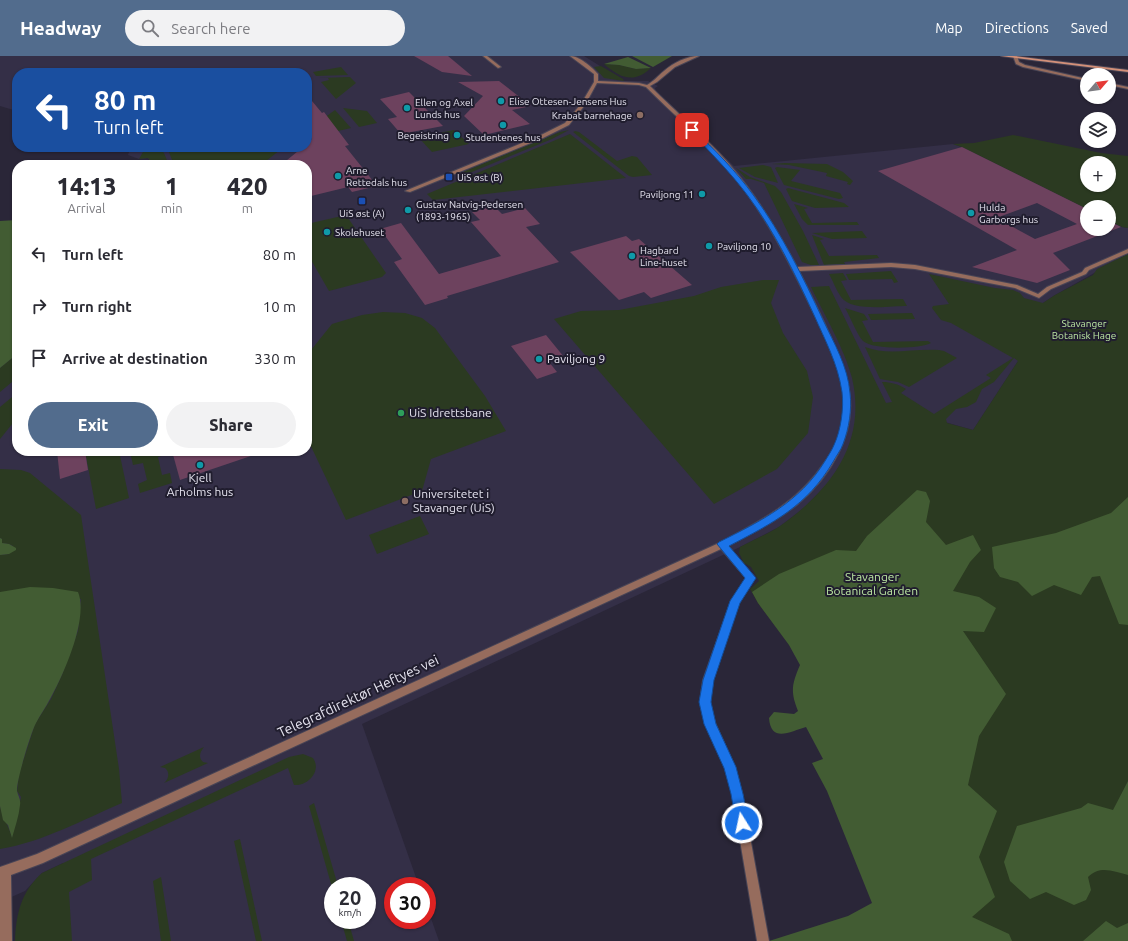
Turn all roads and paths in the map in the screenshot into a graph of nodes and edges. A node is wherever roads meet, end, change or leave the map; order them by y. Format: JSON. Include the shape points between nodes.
{"nodes":[{"id":1,"x":485,"y":56,"type":"edge"},
{"id":2,"x":572,"y":56,"type":"edge"},
{"id":3,"x":698,"y":56,"type":"edge"},
{"id":4,"x":1002,"y":56,"type":"edge"},
{"id":5,"x":1031,"y":56,"type":"edge"},
{"id":6,"x":1016,"y":57,"type":"edge"},
{"id":7,"x":499,"y":67,"type":"dead end"},
{"id":8,"x":1128,"y":67,"type":"edge"},
{"id":9,"x":1128,"y":71,"type":"edge"},
{"id":10,"x":1080,"y":79,"type":"edge"},
{"id":11,"x":596,"y":82,"type":"junction"},
{"id":12,"x":1116,"y":85,"type":"edge"},
{"id":13,"x":647,"y":86,"type":"junction"},
{"id":14,"x":1128,"y":88,"type":"edge"},
{"id":15,"x":408,"y":191,"type":"dead end"},
{"id":16,"x":1128,"y":251,"type":"edge"},
{"id":17,"x":795,"y":269,"type":"junction"},
{"id":18,"x":722,"y":544,"type":"junction"},
{"id":19,"x":3,"y":872,"type":"edge"},
{"id":20,"x":6,"y":941,"type":"edge"},
{"id":21,"x":763,"y":941,"type":"edge"}],
"edges":[{"from":1,"to":7,"type":"street"},
{"from":2,"to":11,"type":"street","via":[[593,70]]},
{"from":3,"to":13,"type":"street","via":[[677,64],[656,82]]},
{"from":4,"to":6,"type":"main road"},
{"from":5,"to":8,"type":"main road"},
{"from":6,"to":9,"type":"main road"},
{"from":6,"to":10,"type":"street","via":[[1017,62],[1030,68]]},
{"from":11,"to":13,"type":"street"},
{"from":11,"to":15,"type":"street","via":[[579,112],[564,127]]},
{"from":12,"to":14,"type":"street"},
{"from":13,"to":17,"type":"street","name":"Telegrafdirektør Heftyes vei","via":[[729,168],[762,211]]},
{"from":16,"to":17,"type":"street","via":[[1049,288],[1040,296],[1017,287],[915,267]]},
{"from":17,"to":18,"type":"street","name":"Telegrafdirektør Heftyes vei","via":[[841,368],[846,393],[846,419],[839,445],[821,475],[794,503],[767,522]]},
{"from":18,"to":19,"type":"street","name":"Telegrafdirektør Heftyes vei","via":[[39,859]]},
{"from":18,"to":21,"type":"street","via":[[751,578],[735,601],[708,680],[705,702],[710,724],[730,767],[737,794]]},
{"from":19,"to":20,"type":"street","name":"Telegrafdirektør Heftyes vei"}]}
